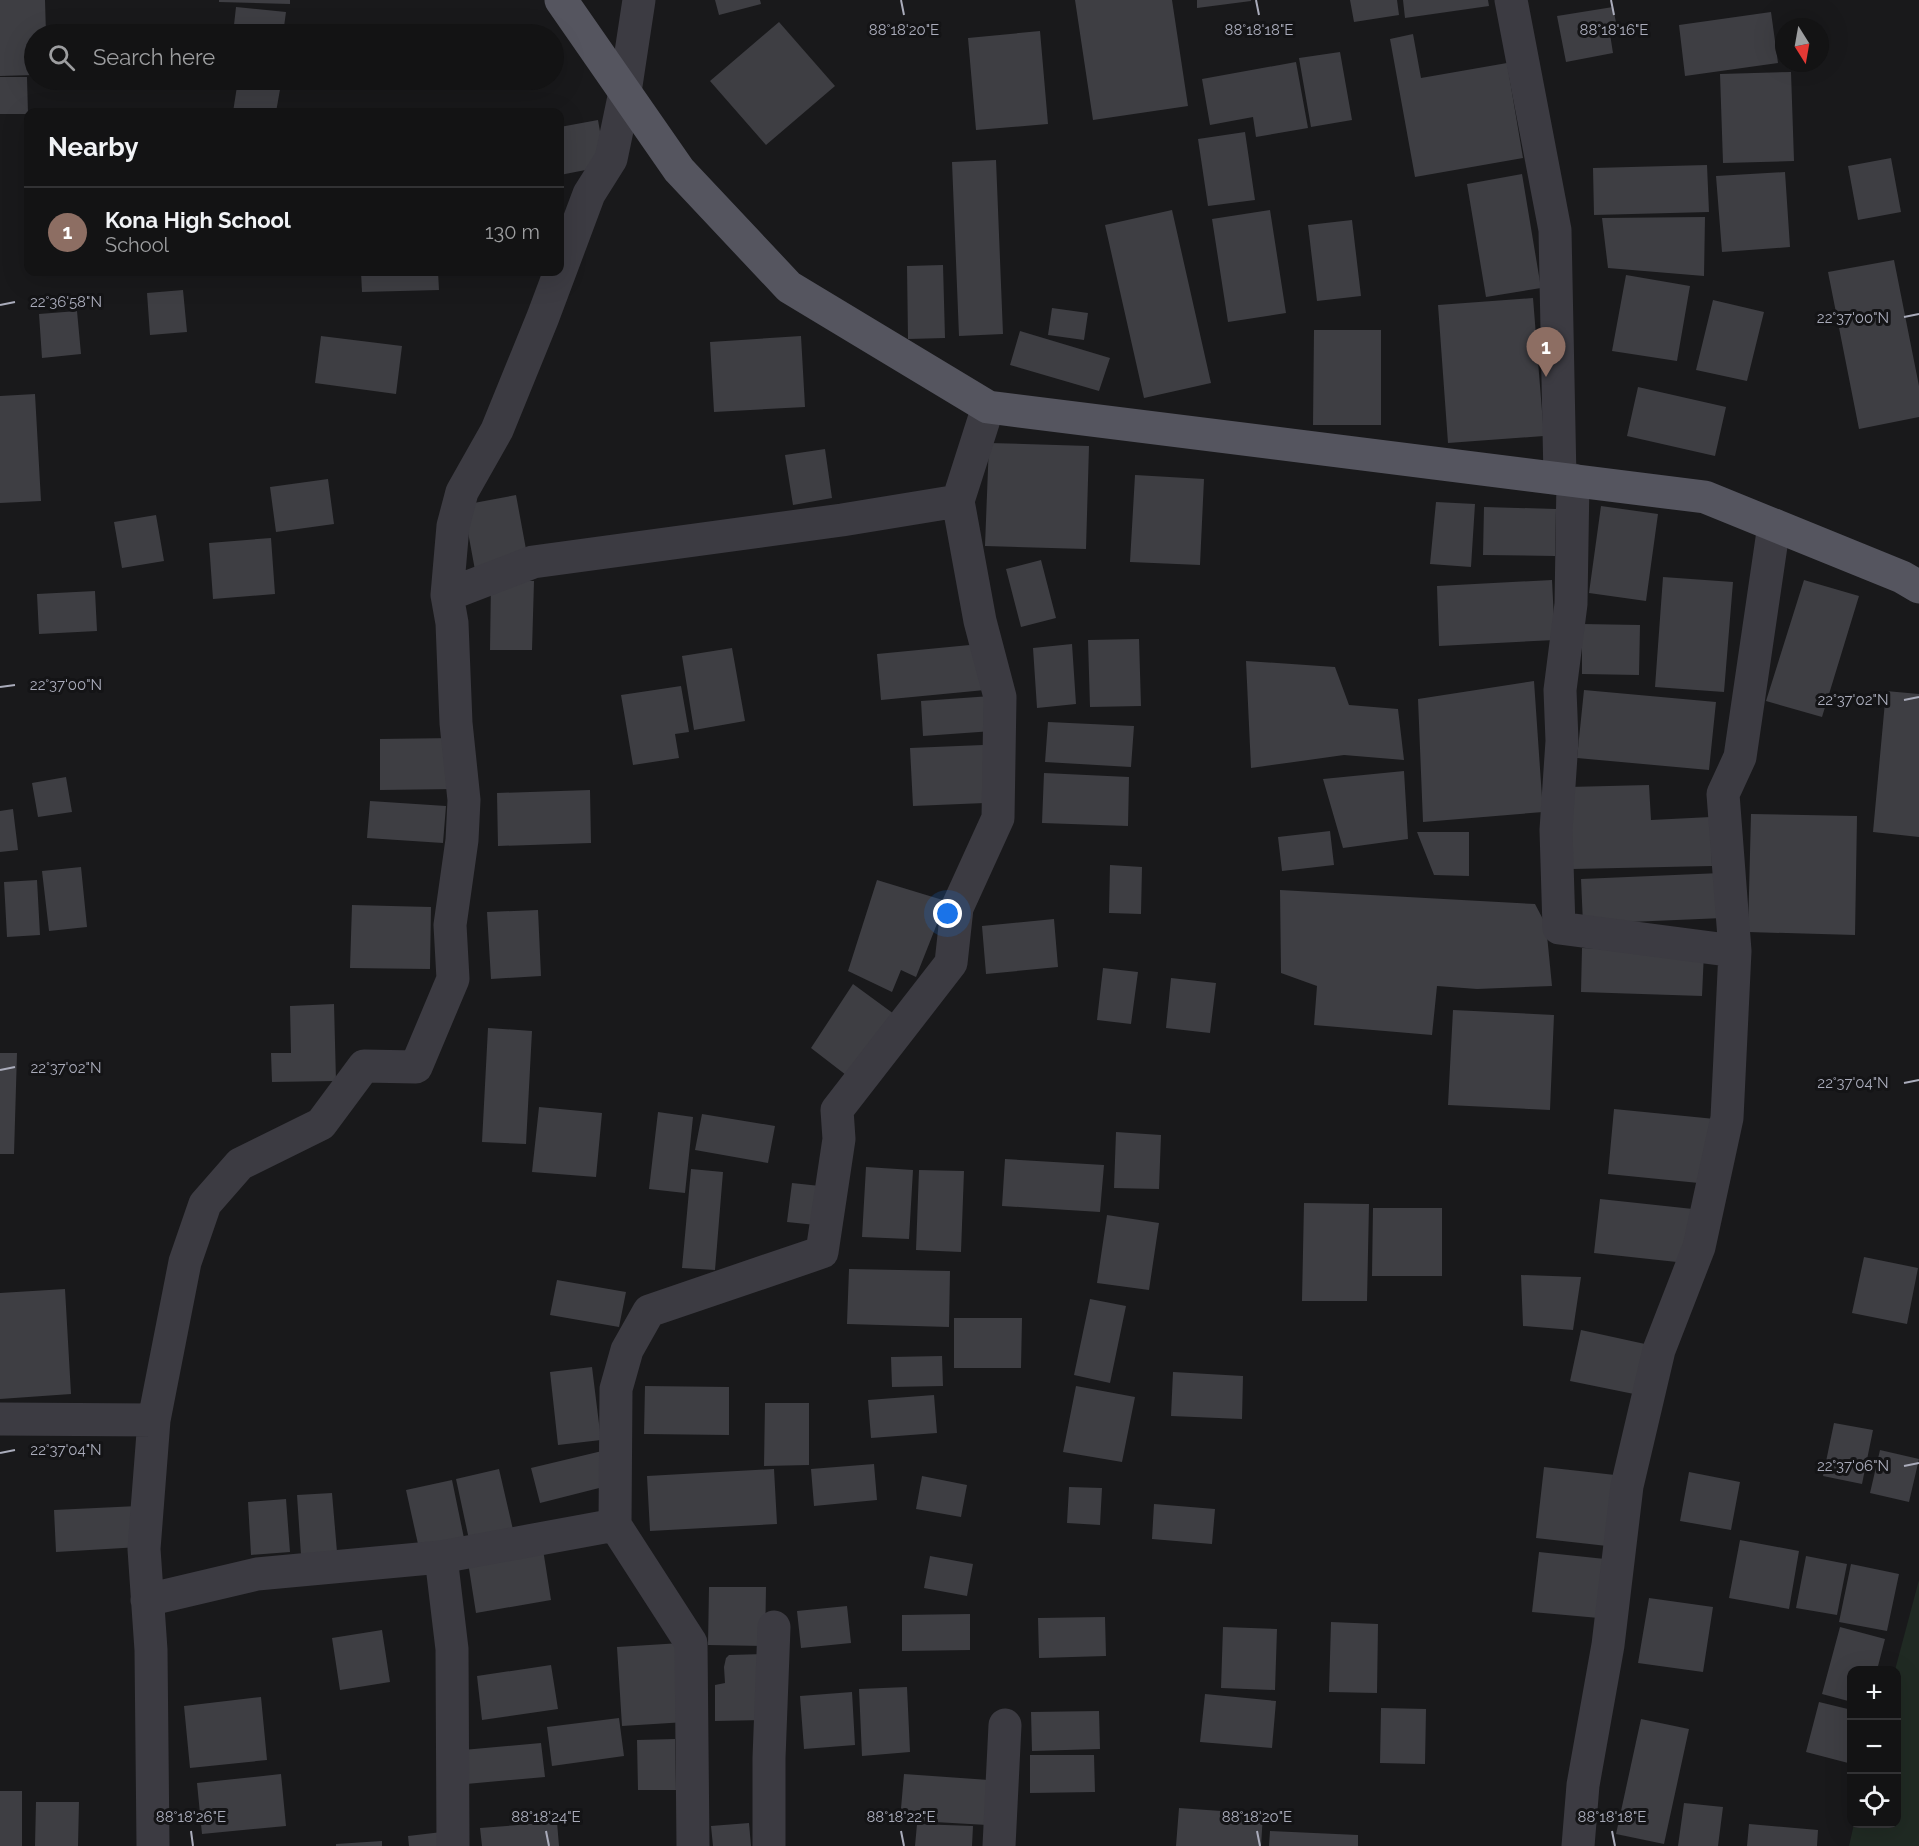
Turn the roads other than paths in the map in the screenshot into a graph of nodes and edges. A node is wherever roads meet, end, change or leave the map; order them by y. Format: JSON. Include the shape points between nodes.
{"nodes":[{"id":1,"x":561,"y":0,"type":"edge"},
{"id":2,"x":639,"y":0,"type":"edge"},
{"id":3,"x":1511,"y":0,"type":"edge"},
{"id":4,"x":625,"y":92,"type":"junction"},
{"id":5,"x":564,"y":262,"type":"edge"},
{"id":6,"x":559,"y":276,"type":"edge"},
{"id":7,"x":988,"y":407,"type":"junction"},
{"id":8,"x":1567,"y":480,"type":"junction"},
{"id":9,"x":958,"y":501,"type":"junction"},
{"id":10,"x":1774,"y":525,"type":"junction"},
{"id":11,"x":1919,"y":587,"type":"edge"},
{"id":12,"x":447,"y":595,"type":"junction"},
{"id":13,"x":1735,"y":951,"type":"junction"},
{"id":14,"x":0,"y":1419,"type":"edge"},
{"id":15,"x":154,"y":1420,"type":"junction"},
{"id":16,"x":615,"y":1525,"type":"junction"},
{"id":17,"x":441,"y":1557,"type":"junction"},
{"id":18,"x":147,"y":1600,"type":"junction"},
{"id":19,"x":774,"y":1627,"type":"dead end"},
{"id":20,"x":1005,"y":1725,"type":"dead end"},
{"id":21,"x":153,"y":1846,"type":"edge"},
{"id":22,"x":453,"y":1846,"type":"edge"},
{"id":23,"x":693,"y":1846,"type":"edge"},
{"id":24,"x":768,"y":1846,"type":"edge"},
{"id":25,"x":999,"y":1846,"type":"edge"},
{"id":26,"x":1578,"y":1846,"type":"edge"}],
"edges":[{"from":1,"to":4,"type":"main road"},
{"from":2,"to":4,"type":"street"},
{"from":3,"to":8,"type":"street","via":[[1555,230]]},
{"from":4,"to":5,"type":"street","via":[[611,159],[589,194]]},
{"from":4,"to":7,"type":"main road","via":[[679,170],[789,287]]},
{"from":6,"to":12,"type":"street","via":[[497,430],[462,492],[453,526]]},
{"from":7,"to":8,"type":"main road"},
{"from":7,"to":9,"type":"street"},
{"from":8,"to":10,"type":"main road","via":[[1705,498]]},
{"from":8,"to":13,"type":"street","via":[[1571,603],[1560,690],[1562,741],[1556,830],[1559,928]]},
{"from":9,"to":12,"type":"street","via":[[533,562]]},
{"from":9,"to":16,"type":"street","via":[[980,621],[1000,697],[999,788],[998,818],[957,908],[951,963],[837,1110],[838,1139],[822,1252],[649,1311],[627,1350],[616,1389]]},
{"from":10,"to":11,"type":"main road"},
{"from":10,"to":13,"type":"street","via":[[1740,757],[1723,794]]},
{"from":12,"to":15,"type":"street","via":[[464,800],[450,925],[453,979],[416,1067],[364,1066],[321,1124],[240,1164],[205,1204],[185,1262]]},
{"from":13,"to":26,"type":"street","via":[[1727,1118],[1699,1247],[1659,1350],[1627,1486],[1608,1645],[1583,1785]]},
{"from":14,"to":15,"type":"street"},
{"from":15,"to":18,"type":"street","via":[[144,1549]]},
{"from":16,"to":17,"type":"street"},
{"from":16,"to":23,"type":"street","via":[[691,1643]]},
{"from":17,"to":18,"type":"street","via":[[257,1574]]},
{"from":17,"to":22,"type":"street","via":[[452,1649]]},
{"from":18,"to":21,"type":"street"},
{"from":19,"to":24,"type":"street"},
{"from":20,"to":25,"type":"street"}]}
